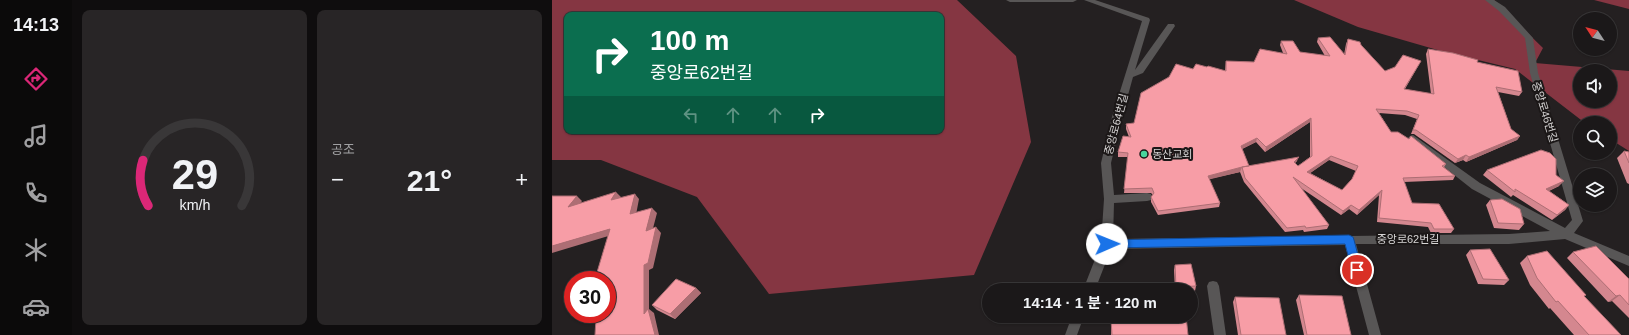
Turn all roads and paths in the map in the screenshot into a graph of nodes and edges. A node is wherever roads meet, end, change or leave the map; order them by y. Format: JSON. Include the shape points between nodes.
{"nodes":[{"id":1,"x":1010,"y":0,"type":"edge"},
{"id":2,"x":1073,"y":0,"type":"edge"},
{"id":3,"x":1088,"y":0,"type":"edge"},
{"id":4,"x":1489,"y":0,"type":"edge"},
{"id":5,"x":1171,"y":26,"type":"dead end"},
{"id":6,"x":1129,"y":76,"type":"junction"},
{"id":7,"x":1413,"y":138,"type":"edge"},
{"id":8,"x":1147,"y":197,"type":"dead end"},
{"id":9,"x":1109,"y":199,"type":"junction"},
{"id":10,"x":1566,"y":234,"type":"junction"},
{"id":11,"x":1349,"y":240,"type":"junction"},
{"id":12,"x":1107,"y":244,"type":"junction"},
{"id":13,"x":1629,"y":261,"type":"edge"},
{"id":14,"x":1092,"y":283,"type":"edge"},
{"id":15,"x":1213,"y":286,"type":"dead end"},
{"id":16,"x":1075,"y":323,"type":"edge"},
{"id":17,"x":1071,"y":335,"type":"edge"},
{"id":18,"x":1220,"y":335,"type":"edge"},
{"id":19,"x":1374,"y":335,"type":"edge"}],
"edges":[{"from":1,"to":2,"type":"street"},
{"from":3,"to":6,"type":"street","name":"중앙로64번길","via":[[1146,20]]},
{"from":4,"to":10,"type":"street","name":"중앙로46번길","via":[[1529,38],[1534,73],[1578,221]]},
{"from":5,"to":6,"type":"street","via":[[1140,71]]},
{"from":6,"to":9,"type":"street","name":"중앙로64번길","via":[[1106,162]]},
{"from":7,"to":10,"type":"street","via":[[1476,186]]},
{"from":8,"to":9,"type":"street"},
{"from":9,"to":12,"type":"street","name":"중앙로64번길"},
{"from":10,"to":11,"type":"street","name":"중앙로62번길","via":[[1509,239]]},
{"from":10,"to":13,"type":"street"},
{"from":11,"to":12,"type":"street","name":"중앙로62번길"},
{"from":11,"to":19,"type":"street"},
{"from":12,"to":14,"type":"street","name":"중앙로64번길"},
{"from":15,"to":18,"type":"street"},
{"from":16,"to":17,"type":"street"}]}
